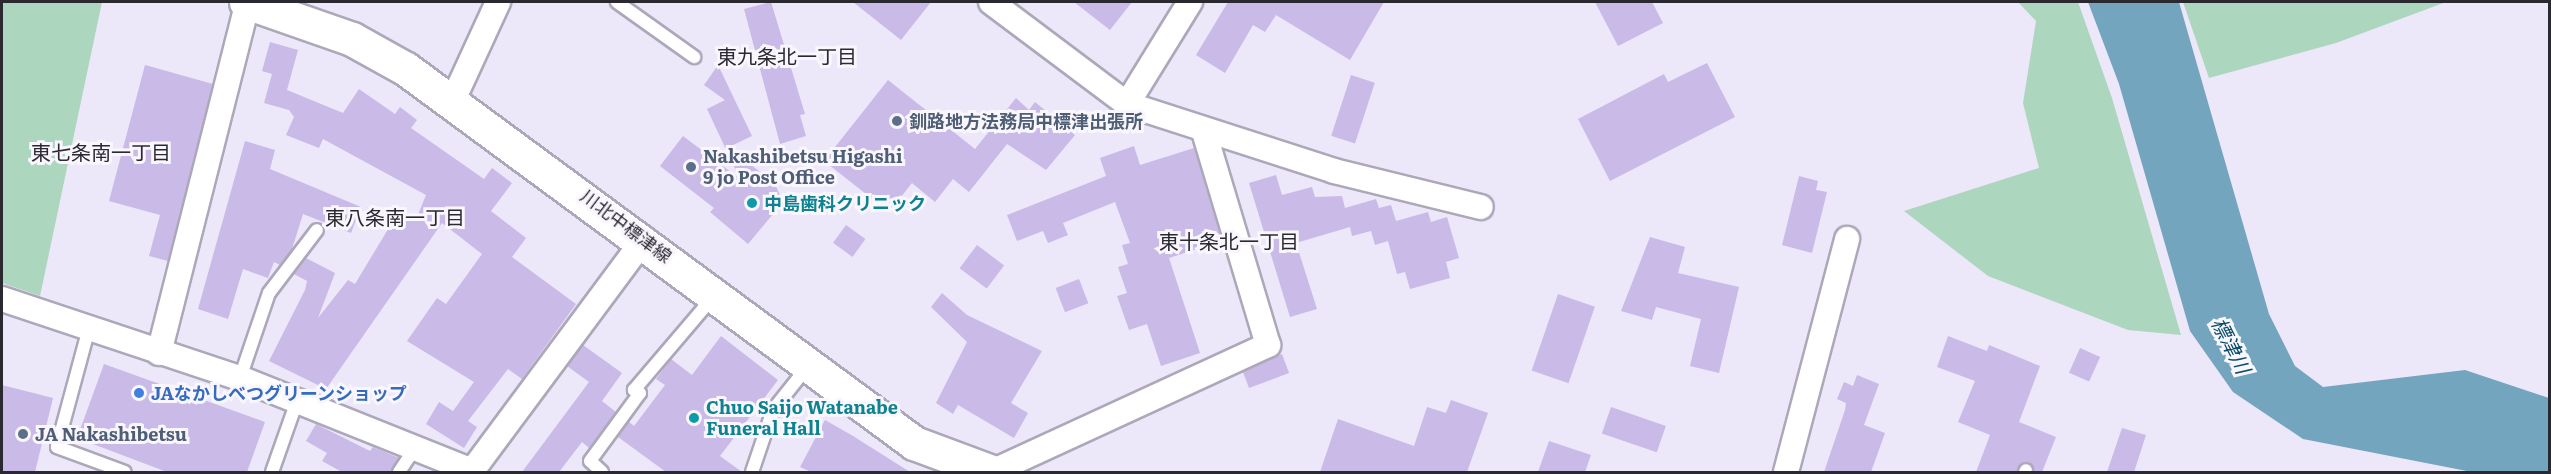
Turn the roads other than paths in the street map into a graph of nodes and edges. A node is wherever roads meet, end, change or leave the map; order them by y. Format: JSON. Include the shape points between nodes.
{"nodes":[{"id":1,"x":247,"y":2,"type":"edge"},
{"id":2,"x":498,"y":2,"type":"edge"},
{"id":3,"x":617,"y":2,"type":"edge"},
{"id":4,"x":991,"y":2,"type":"edge"},
{"id":5,"x":1190,"y":2,"type":"edge"},
{"id":6,"x":279,"y":7,"type":"edge"},
{"id":7,"x":694,"y":57,"type":"dead end"},
{"id":8,"x":453,"y":100,"type":"junction"},
{"id":9,"x":1127,"y":104,"type":"junction"},
{"id":10,"x":1204,"y":131,"type":"junction"},
{"id":11,"x":1481,"y":207,"type":"dead end"},
{"id":12,"x":317,"y":230,"type":"dead end"},
{"id":13,"x":644,"y":239,"type":"junction"},
{"id":14,"x":1846,"y":239,"type":"dead end"},
{"id":15,"x":716,"y":294,"type":"junction"},
{"id":16,"x":2,"y":299,"type":"edge"},
{"id":17,"x":89,"y":328,"type":"junction"},
{"id":18,"x":159,"y":353,"type":"junction"},
{"id":19,"x":809,"y":365,"type":"junction"},
{"id":20,"x":240,"y":378,"type":"junction"},
{"id":21,"x":297,"y":401,"type":"junction"},
{"id":22,"x":415,"y":448,"type":"junction"},
{"id":23,"x":125,"y":472,"type":"edge"},
{"id":24,"x":272,"y":472,"type":"edge"},
{"id":25,"x":399,"y":472,"type":"edge"},
{"id":26,"x":602,"y":472,"type":"edge"},
{"id":27,"x":752,"y":472,"type":"edge"},
{"id":28,"x":992,"y":472,"type":"edge"},
{"id":29,"x":1786,"y":472,"type":"edge"}],
"edges":[{"from":1,"to":6,"type":"main road","name":"川北中標津線"},
{"from":1,"to":18,"type":"street"},
{"from":2,"to":8,"type":"street"},
{"from":3,"to":7,"type":"lane"},
{"from":4,"to":9,"type":"street"},
{"from":5,"to":9,"type":"street"},
{"from":6,"to":8,"type":"main road","name":"川北中標津線","via":[[352,39]]},
{"from":8,"to":13,"type":"main road","name":"川北中標津線"},
{"from":9,"to":10,"type":"street"},
{"from":10,"to":11,"type":"street","via":[[1334,171]]},
{"from":10,"to":28,"type":"street","via":[[1268,345]]},
{"from":12,"to":20,"type":"lane","via":[[269,293]]},
{"from":13,"to":15,"type":"main road","name":"川北中標津線"},
{"from":13,"to":22,"type":"street","via":[[472,471]]},
{"from":14,"to":29,"type":"street"},
{"from":15,"to":19,"type":"main road","name":"川北中標津線"},
{"from":15,"to":26,"type":"lane","via":[[634,390],[640,393],[590,461]]},
{"from":16,"to":17,"type":"street"},
{"from":17,"to":18,"type":"street"},
{"from":17,"to":23,"type":"lane","via":[[57,447]]},
{"from":18,"to":20,"type":"street"},
{"from":19,"to":27,"type":"lane","via":[[773,410]]},
{"from":19,"to":28,"type":"main road","name":"川北中標津線","via":[[914,443]]},
{"from":20,"to":21,"type":"street"},
{"from":21,"to":22,"type":"street"},
{"from":21,"to":24,"type":"lane"},
{"from":22,"to":25,"type":"lane"}]}
